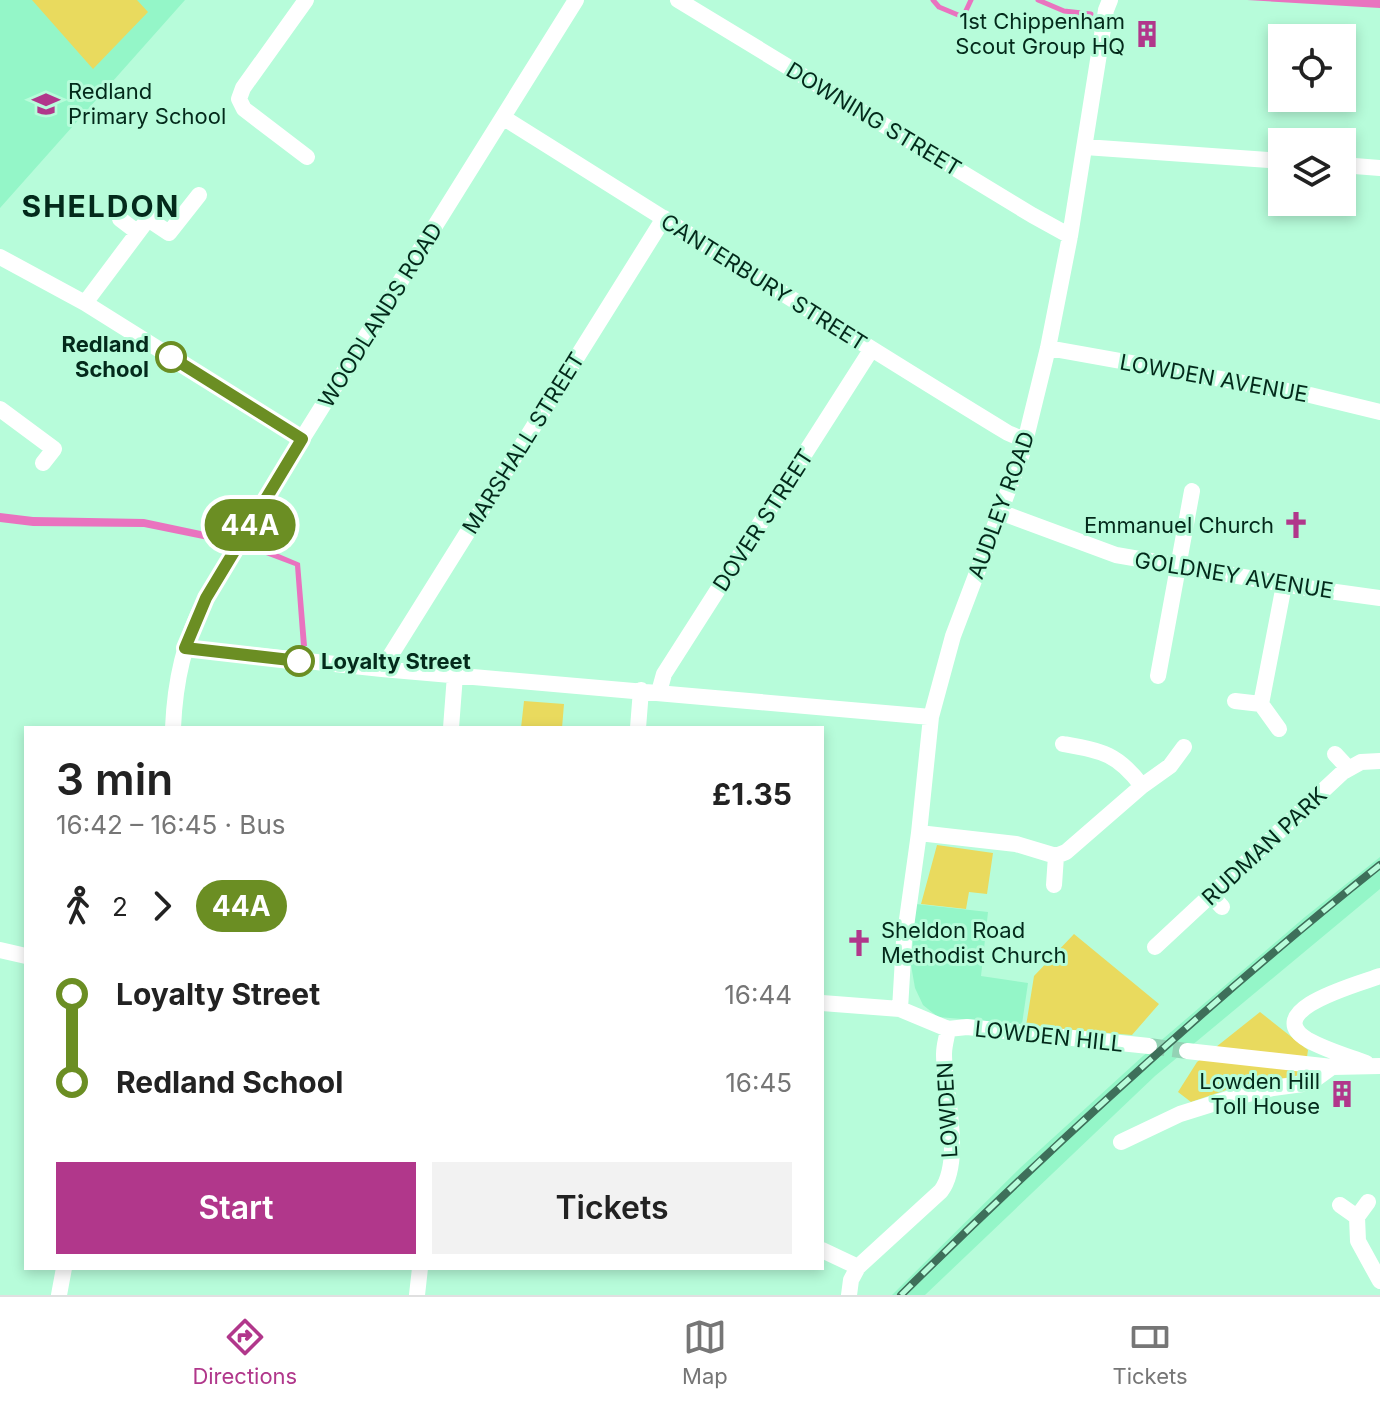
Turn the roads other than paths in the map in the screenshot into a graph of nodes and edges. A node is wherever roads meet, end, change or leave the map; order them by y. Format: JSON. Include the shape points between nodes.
{"nodes":[{"id":1,"x":306,"y":0,"type":"edge"},
{"id":2,"x":576,"y":0,"type":"edge"},
{"id":3,"x":678,"y":0,"type":"edge"},
{"id":4,"x":1106,"y":3,"type":"edge"},
{"id":5,"x":504,"y":118,"type":"junction"},
{"id":6,"x":1085,"y":147,"type":"junction"},
{"id":7,"x":307,"y":157,"type":"dead end"},
{"id":8,"x":1268,"y":160,"type":"edge"},
{"id":9,"x":1356,"y":166,"type":"edge"},
{"id":10,"x":1380,"y":168,"type":"edge"},
{"id":11,"x":199,"y":195,"type":"dead end"},
{"id":12,"x":664,"y":218,"type":"junction"},
{"id":13,"x":120,"y":219,"type":"dead end"},
{"id":14,"x":137,"y":232,"type":"junction"},
{"id":15,"x":1070,"y":236,"type":"junction"},
{"id":16,"x":0,"y":257,"type":"edge"},
{"id":17,"x":85,"y":303,"type":"junction"},
{"id":18,"x":1048,"y":348,"type":"junction"},
{"id":19,"x":871,"y":350,"type":"junction"},
{"id":20,"x":0,"y":409,"type":"edge"},
{"id":21,"x":1380,"y":412,"type":"edge"},
{"id":22,"x":302,"y":439,"type":"junction"},
{"id":23,"x":1027,"y":441,"type":"junction"},
{"id":24,"x":43,"y":463,"type":"dead end"},
{"id":25,"x":1192,"y":491,"type":"dead end"},
{"id":26,"x":1000,"y":512,"type":"junction"},
{"id":27,"x":1178,"y":567,"type":"junction"},
{"id":28,"x":1284,"y":585,"type":"junction"},
{"id":29,"x":1380,"y":598,"type":"edge"},
{"id":30,"x":185,"y":648,"type":"junction"},
{"id":31,"x":382,"y":669,"type":"junction"},
{"id":32,"x":455,"y":675,"type":"junction"},
{"id":33,"x":1158,"y":676,"type":"dead end"},
{"id":34,"x":641,"y":690,"type":"junction"},
{"id":35,"x":659,"y":692,"type":"junction"},
{"id":36,"x":1235,"y":701,"type":"dead end"},
{"id":37,"x":1261,"y":704,"type":"junction"},
{"id":38,"x":931,"y":717,"type":"junction"},
{"id":39,"x":173,"y":726,"type":"edge"},
{"id":40,"x":451,"y":726,"type":"edge"},
{"id":41,"x":638,"y":726,"type":"edge"},
{"id":42,"x":1279,"y":729,"type":"dead end"},
{"id":43,"x":1063,"y":744,"type":"dead end"},
{"id":44,"x":1184,"y":747,"type":"dead end"},
{"id":45,"x":1335,"y":754,"type":"dead end"},
{"id":46,"x":1380,"y":761,"type":"edge"},
{"id":47,"x":1348,"y":768,"type":"junction"},
{"id":48,"x":1142,"y":786,"type":"junction"},
{"id":49,"x":919,"y":833,"type":"junction"},
{"id":50,"x":1056,"y":856,"type":"junction"},
{"id":51,"x":1054,"y":885,"type":"dead end"},
{"id":52,"x":1155,"y":947,"type":"dead end"},
{"id":53,"x":0,"y":950,"type":"edge"},
{"id":54,"x":24,"y":956,"type":"edge"},
{"id":55,"x":1380,"y":976,"type":"edge"},
{"id":56,"x":824,"y":1003,"type":"edge"},
{"id":57,"x":900,"y":1009,"type":"junction"},
{"id":58,"x":948,"y":1029,"type":"junction"},
{"id":59,"x":1149,"y":1046,"type":"tunnel mouth"},
{"id":60,"x":1187,"y":1051,"type":"tunnel mouth"},
{"id":61,"x":1376,"y":1066,"type":"edge"},
{"id":62,"x":1332,"y":1067,"type":"junction"},
{"id":63,"x":1121,"y":1142,"type":"dead end"},
{"id":64,"x":1368,"y":1202,"type":"dead end"},
{"id":65,"x":1340,"y":1205,"type":"dead end"},
{"id":66,"x":1357,"y":1217,"type":"junction"},
{"id":67,"x":824,"y":1251,"type":"edge"},
{"id":68,"x":858,"y":1267,"type":"junction"},
{"id":69,"x":64,"y":1270,"type":"edge"},
{"id":70,"x":420,"y":1270,"type":"edge"},
{"id":71,"x":1380,"y":1281,"type":"edge"},
{"id":72,"x":59,"y":1295,"type":"edge"},
{"id":73,"x":417,"y":1295,"type":"edge"},
{"id":74,"x":849,"y":1295,"type":"edge"}],
"edges":[{"from":1,"to":7,"type":"street","via":[[239,99],[244,109]]},
{"from":2,"to":5,"type":"street","name":"WOODLANDS ROAD"},
{"from":3,"to":15,"type":"street","name":"DOWNING STREET"},
{"from":4,"to":6,"type":"street","name":"AUDLEY ROAD"},
{"from":5,"to":12,"type":"street","name":"CANTERBURY STREET"},
{"from":5,"to":22,"type":"street","name":"WOODLANDS ROAD"},
{"from":6,"to":8,"type":"street"},
{"from":6,"to":15,"type":"street","name":"AUDLEY ROAD"},
{"from":9,"to":10,"type":"street"},
{"from":11,"to":14,"type":"street","via":[[169,233],[151,215]]},
{"from":12,"to":19,"type":"street","name":"CANTERBURY STREET"},
{"from":12,"to":31,"type":"street","name":"MARSHALL STREET"},
{"from":13,"to":14,"type":"street"},
{"from":14,"to":17,"type":"street"},
{"from":15,"to":18,"type":"street","name":"AUDLEY ROAD"},
{"from":16,"to":17,"type":"street"},
{"from":17,"to":22,"type":"street"},
{"from":18,"to":21,"type":"street","name":"LOWDEN AVENUE"},
{"from":18,"to":23,"type":"street","name":"AUDLEY ROAD"},
{"from":19,"to":23,"type":"street","name":"CANTERBURY STREET"},
{"from":19,"to":35,"type":"street","name":"DOVER STREET","via":[[664,674]]},
{"from":20,"to":24,"type":"street","via":[[54,449]]},
{"from":22,"to":30,"type":"street","name":"WOODLANDS ROAD","via":[[206,598]]},
{"from":23,"to":26,"type":"street","name":"AUDLEY ROAD"},
{"from":25,"to":27,"type":"street"},
{"from":26,"to":27,"type":"street","name":"GOLDNEY AVENUE","via":[[1116,555]]},
{"from":26,"to":38,"type":"street","name":"AUDLEY ROAD","via":[[953,636]]},
{"from":27,"to":28,"type":"street","name":"GOLDNEY AVENUE"},
{"from":27,"to":33,"type":"street"},
{"from":28,"to":29,"type":"street","name":"GOLDNEY AVENUE"},
{"from":28,"to":37,"type":"street"},
{"from":30,"to":31,"type":"street"},
{"from":30,"to":39,"type":"street","name":"WOODLANDS ROAD","via":[[175,685]]},
{"from":31,"to":32,"type":"street"},
{"from":32,"to":34,"type":"street"},
{"from":32,"to":40,"type":"street"},
{"from":34,"to":35,"type":"street"},
{"from":34,"to":41,"type":"street"},
{"from":35,"to":38,"type":"street"},
{"from":36,"to":37,"type":"street"},
{"from":37,"to":42,"type":"street"},
{"from":38,"to":49,"type":"street","name":"AUDLEY ROAD"},
{"from":43,"to":48,"type":"street","via":[[1110,754]]},
{"from":44,"to":48,"type":"street","via":[[1170,766]]},
{"from":45,"to":47,"type":"street"},
{"from":46,"to":47,"type":"street"},
{"from":47,"to":52,"type":"street","name":"RUDMAN PARK","via":[[1217,901]]},
{"from":48,"to":50,"type":"street"},
{"from":49,"to":50,"type":"street","via":[[1016,844]]},
{"from":49,"to":57,"type":"street","name":"AUDLEY ROAD"},
{"from":50,"to":51,"type":"street"},
{"from":53,"to":54,"type":"street"},
{"from":55,"to":61,"type":"street","via":[[1310,1003],[1295,1022],[1307,1039]]},
{"from":56,"to":57,"type":"street"},
{"from":57,"to":58,"type":"street"},
{"from":58,"to":59,"type":"street","name":"LOWDEN HILL"},
{"from":58,"to":68,"type":"street","name":"LOWDEN","via":[[948,1179]]},
{"from":60,"to":62,"type":"street"},
{"from":61,"to":62,"type":"street"},
{"from":62,"to":63,"type":"street","via":[[1310,1083],[1228,1099]]},
{"from":64,"to":66,"type":"street"},
{"from":65,"to":66,"type":"street"},
{"from":66,"to":71,"type":"street","via":[[1358,1241]]},
{"from":67,"to":68,"type":"street"},
{"from":68,"to":74,"type":"street","name":"LOWDEN"},
{"from":69,"to":72,"type":"street"},
{"from":70,"to":73,"type":"street"}]}
